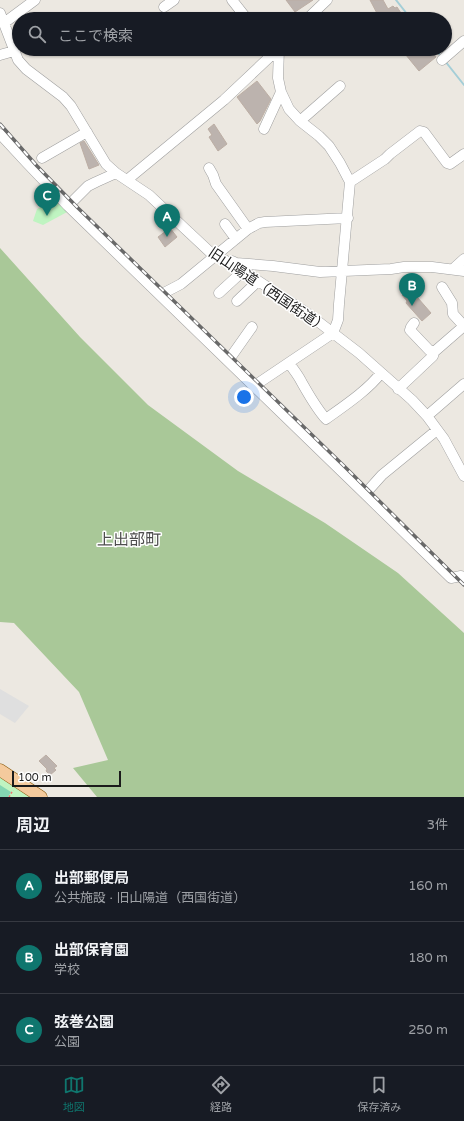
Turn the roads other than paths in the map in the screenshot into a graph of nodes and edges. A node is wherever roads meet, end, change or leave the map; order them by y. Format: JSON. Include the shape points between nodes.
{"nodes":[{"id":1,"x":35,"y":0,"type":"edge"},
{"id":2,"x":174,"y":0,"type":"edge"},
{"id":3,"x":232,"y":0,"type":"edge"},
{"id":4,"x":327,"y":0,"type":"edge"},
{"id":5,"x":164,"y":7,"type":"dead end"},
{"id":6,"x":19,"y":12,"type":"edge"},
{"id":7,"x":241,"y":12,"type":"edge"},
{"id":8,"x":314,"y":12,"type":"edge"},
{"id":9,"x":0,"y":13,"type":"edge"},
{"id":10,"x":12,"y":17,"type":"edge"},
{"id":11,"x":4,"y":23,"type":"junction"},
{"id":12,"x":464,"y":41,"type":"edge"},
{"id":13,"x":12,"y":45,"type":"edge"},
{"id":14,"x":452,"y":51,"type":"edge"},
{"id":15,"x":12,"y":52,"type":"edge"},
{"id":16,"x":0,"y":55,"type":"edge"},
{"id":17,"x":16,"y":56,"type":"edge"},
{"id":18,"x":270,"y":56,"type":"edge"},
{"id":19,"x":276,"y":56,"type":"edge"},
{"id":20,"x":446,"y":56,"type":"edge"},
{"id":21,"x":443,"y":59,"type":"dead end"},
{"id":22,"x":340,"y":86,"type":"dead end"},
{"id":23,"x":281,"y":92,"type":"junction"},
{"id":24,"x":300,"y":121,"type":"junction"},
{"id":25,"x":264,"y":129,"type":"dead end"},
{"id":26,"x":87,"y":132,"type":"junction"},
{"id":27,"x":0,"y":134,"type":"edge"},
{"id":28,"x":464,"y":154,"type":"edge"},
{"id":29,"x":42,"y":158,"type":"dead end"},
{"id":30,"x":209,"y":168,"type":"dead end"},
{"id":31,"x":116,"y":173,"type":"junction"},
{"id":32,"x":127,"y":180,"type":"junction"},
{"id":33,"x":350,"y":182,"type":"junction"},
{"id":34,"x":68,"y":206,"type":"junction"},
{"id":35,"x":348,"y":218,"type":"junction"},
{"id":36,"x":225,"y":224,"type":"dead end"},
{"id":37,"x":248,"y":229,"type":"junction"},
{"id":38,"x":236,"y":239,"type":"junction"},
{"id":39,"x":216,"y":256,"type":"junction"},
{"id":40,"x":464,"y":259,"type":"edge"},
{"id":41,"x":453,"y":269,"type":"junction"},
{"id":42,"x":243,"y":271,"type":"junction"},
{"id":43,"x":342,"y":271,"type":"junction"},
{"id":44,"x":464,"y":271,"type":"edge"},
{"id":45,"x":258,"y":281,"type":"junction"},
{"id":46,"x":442,"y":287,"type":"dead end"},
{"id":47,"x":218,"y":293,"type":"dead end"},
{"id":48,"x":160,"y":295,"type":"junction"},
{"id":49,"x":237,"y":301,"type":"dead end"},
{"id":50,"x":414,"y":323,"type":"dead end"},
{"id":51,"x":464,"y":326,"type":"edge"},
{"id":52,"x":252,"y":327,"type":"dead end"},
{"id":53,"x":333,"y":333,"type":"junction"},
{"id":54,"x":434,"y":352,"type":"junction"},
{"id":55,"x":228,"y":361,"type":"junction"},
{"id":56,"x":289,"y":363,"type":"junction"},
{"id":57,"x":381,"y":373,"type":"junction"},
{"id":58,"x":464,"y":384,"type":"edge"},
{"id":59,"x":254,"y":386,"type":"junction"},
{"id":60,"x":398,"y":388,"type":"junction"},
{"id":61,"x":427,"y":416,"type":"junction"},
{"id":62,"x":437,"y":430,"type":"junction"},
{"id":63,"x":464,"y":476,"type":"edge"},
{"id":64,"x":365,"y":494,"type":"junction"},
{"id":65,"x":464,"y":577,"type":"edge"},
{"id":66,"x":0,"y":770,"type":"edge"},
{"id":67,"x":41,"y":797,"type":"edge"}],
"edges":[{"from":1,"to":6,"type":"street"},
{"from":2,"to":5,"type":"street"},
{"from":3,"to":7,"type":"street"},
{"from":4,"to":8,"type":"street"},
{"from":9,"to":11,"type":"street","name":"旧山陽道（西国街道）"},
{"from":10,"to":11,"type":"street"},
{"from":11,"to":13,"type":"street","name":"旧山陽道（西国街道）"},
{"from":12,"to":14,"type":"street"},
{"from":15,"to":16,"type":"street"},
{"from":17,"to":26,"type":"street","name":"旧山陽道（西国街道）","via":[[26,69],[63,97]]},
{"from":18,"to":32,"type":"street","via":[[224,100]]},
{"from":19,"to":23,"type":"street"},
{"from":20,"to":21,"type":"street"},
{"from":22,"to":24,"type":"street"},
{"from":23,"to":24,"type":"street","via":[[289,109]]},
{"from":23,"to":25,"type":"street"},
{"from":24,"to":33,"type":"street","via":[[329,146]]},
{"from":26,"to":29,"type":"street"},
{"from":26,"to":31,"type":"street","name":"旧山陽道（西国街道）","via":[[106,164]]},
{"from":27,"to":34,"type":"street"},
{"from":28,"to":33,"type":"street","via":[[450,164],[447,163],[424,132],[420,131],[385,159]]},
{"from":30,"to":37,"type":"street","via":[[216,184]]},
{"from":31,"to":32,"type":"street","name":"旧山陽道（西国街道）"},
{"from":31,"to":34,"type":"street","via":[[88,186]]},
{"from":32,"to":39,"type":"street","name":"旧山陽道（西国街道）","via":[[149,195]]},
{"from":33,"to":35,"type":"street"},
{"from":34,"to":48,"type":"street"},
{"from":35,"to":37,"type":"street","via":[[265,222]]},
{"from":35,"to":43,"type":"street"},
{"from":36,"to":38,"type":"street"},
{"from":37,"to":38,"type":"street"},
{"from":38,"to":39,"type":"street"},
{"from":39,"to":42,"type":"street","name":"旧山陽道（西国街道）"},
{"from":39,"to":43,"type":"street","via":[[224,256],[236,263],[320,272]]},
{"from":39,"to":48,"type":"street","via":[[181,284]]},
{"from":40,"to":41,"type":"street"},
{"from":41,"to":43,"type":"street","via":[[404,267]]},
{"from":41,"to":44,"type":"street"},
{"from":42,"to":45,"type":"street","name":"旧山陽道（西国街道）"},
{"from":42,"to":47,"type":"street"},
{"from":43,"to":53,"type":"street","via":[[338,320]]},
{"from":45,"to":49,"type":"street"},
{"from":45,"to":53,"type":"street","name":"旧山陽道（西国街道）"},
{"from":46,"to":51,"type":"street","via":[[452,302],[453,314]]},
{"from":48,"to":55,"type":"street"},
{"from":50,"to":54,"type":"street","via":[[410,330]]},
{"from":51,"to":54,"type":"street"},
{"from":52,"to":55,"type":"street"},
{"from":53,"to":56,"type":"street"},
{"from":53,"to":57,"type":"street","name":"旧山陽道（西国街道）"},
{"from":54,"to":60,"type":"street","via":[[433,356]]},
{"from":55,"to":59,"type":"street"},
{"from":56,"to":57,"type":"street","via":[[326,420],[353,400]]},
{"from":56,"to":59,"type":"street"},
{"from":57,"to":60,"type":"street","name":"旧山陽道（西国街道）"},
{"from":58,"to":61,"type":"street"},
{"from":59,"to":64,"type":"street"},
{"from":60,"to":61,"type":"street","name":"旧山陽道（西国街道）"},
{"from":61,"to":62,"type":"street","name":"旧山陽道（西国街道）"},
{"from":62,"to":63,"type":"street","name":"旧山陽道（西国街道）"},
{"from":62,"to":64,"type":"street","via":[[382,474]]},
{"from":64,"to":65,"type":"street","via":[[451,578]]},
{"from":66,"to":67,"type":"main road"}]}
